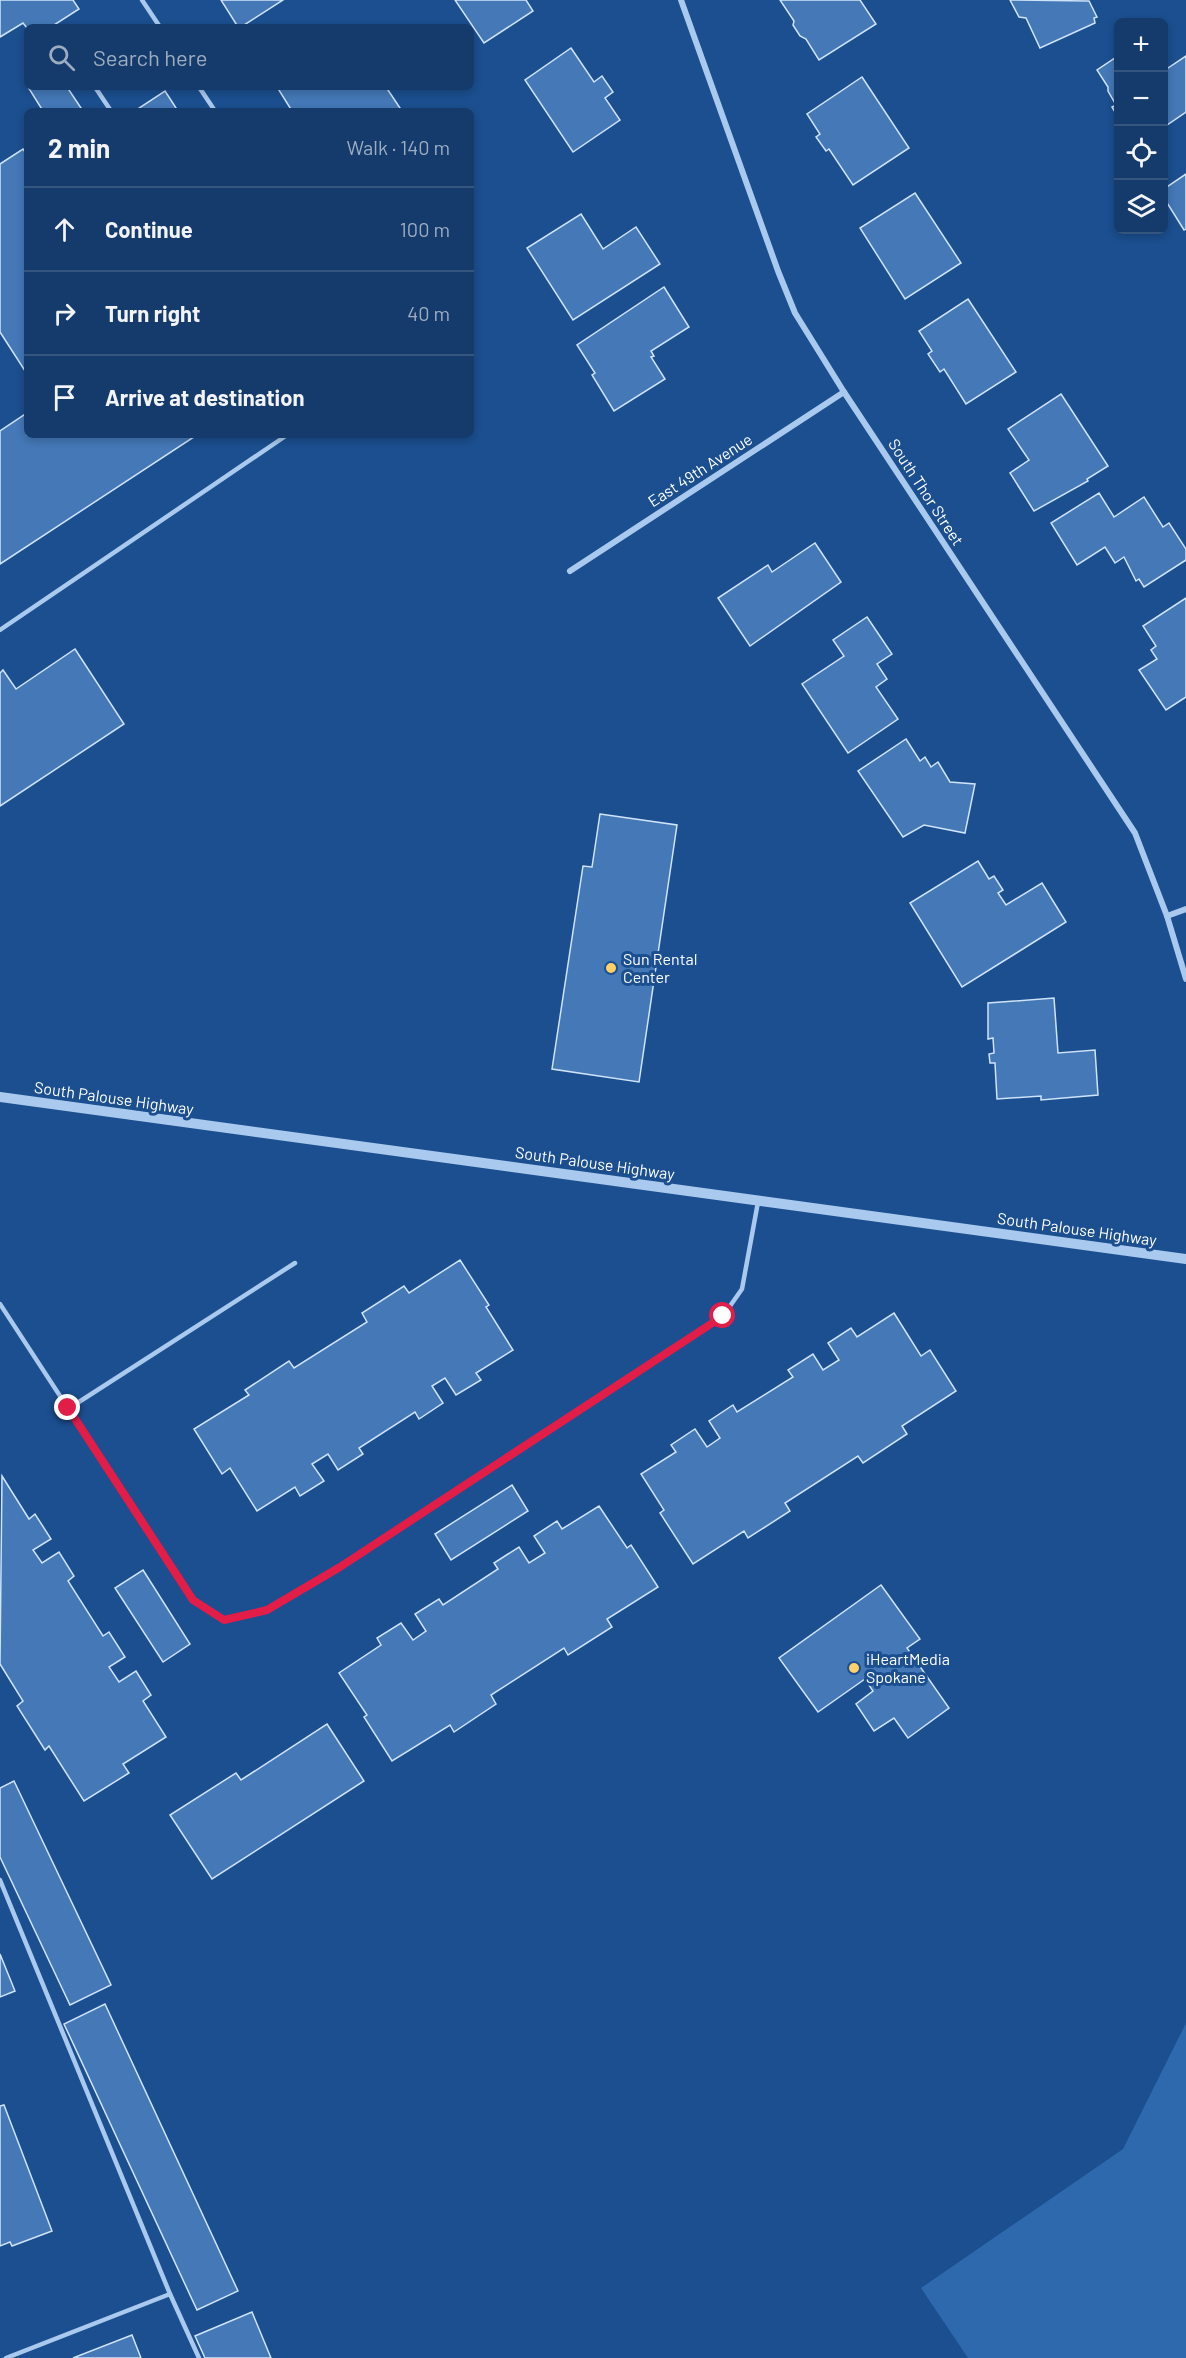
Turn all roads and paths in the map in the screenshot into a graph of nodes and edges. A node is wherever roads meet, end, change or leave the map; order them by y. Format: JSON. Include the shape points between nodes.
{"nodes":[{"id":1,"x":142,"y":0,"type":"edge"},
{"id":2,"x":681,"y":0,"type":"edge"},
{"id":3,"x":158,"y":24,"type":"edge"},
{"id":4,"x":97,"y":90,"type":"edge"},
{"id":5,"x":201,"y":90,"type":"edge"},
{"id":6,"x":109,"y":108,"type":"edge"},
{"id":7,"x":213,"y":108,"type":"edge"},
{"id":8,"x":844,"y":392,"type":"junction"},
{"id":9,"x":283,"y":438,"type":"edge"},
{"id":10,"x":570,"y":571,"type":"dead end"},
{"id":11,"x":0,"y":630,"type":"edge"},
{"id":12,"x":1186,"y":909,"type":"edge"},
{"id":13,"x":1167,"y":916,"type":"junction"},
{"id":14,"x":1186,"y":979,"type":"edge"},
{"id":15,"x":0,"y":1097,"type":"edge"},
{"id":16,"x":758,"y":1201,"type":"junction"},
{"id":17,"x":1186,"y":1259,"type":"edge"},
{"id":18,"x":295,"y":1263,"type":"dead end"},
{"id":19,"x":0,"y":1304,"type":"edge"},
{"id":20,"x":68,"y":1408,"type":"junction"},
{"id":21,"x":0,"y":1880,"type":"edge"},
{"id":22,"x":170,"y":2294,"type":"junction"},
{"id":23,"x":6,"y":2358,"type":"edge"},
{"id":24,"x":199,"y":2358,"type":"edge"}],
"edges":[{"from":1,"to":3,"type":"lane"},
{"from":2,"to":8,"type":"street","name":"South Thor Street","via":[[795,313]]},
{"from":4,"to":6,"type":"lane"},
{"from":5,"to":7,"type":"lane"},
{"from":8,"to":10,"type":"street","name":"East 49th Avenue"},
{"from":8,"to":13,"type":"street","name":"South Thor Street","via":[[1136,833]]},
{"from":9,"to":11,"type":"lane"},
{"from":12,"to":13,"type":"street"},
{"from":13,"to":14,"type":"street","name":"South Thor Street"},
{"from":15,"to":16,"type":"street","name":"South Palouse Highway"},
{"from":16,"to":17,"type":"street","name":"South Palouse Highway"},
{"from":16,"to":20,"type":"lane","via":[[742,1289],[723,1316],[340,1567],[267,1610],[224,1620],[193,1600]]},
{"from":18,"to":20,"type":"lane"},
{"from":19,"to":20,"type":"lane"},
{"from":21,"to":22,"type":"lane"},
{"from":22,"to":23,"type":"lane"},
{"from":22,"to":24,"type":"lane"}]}
